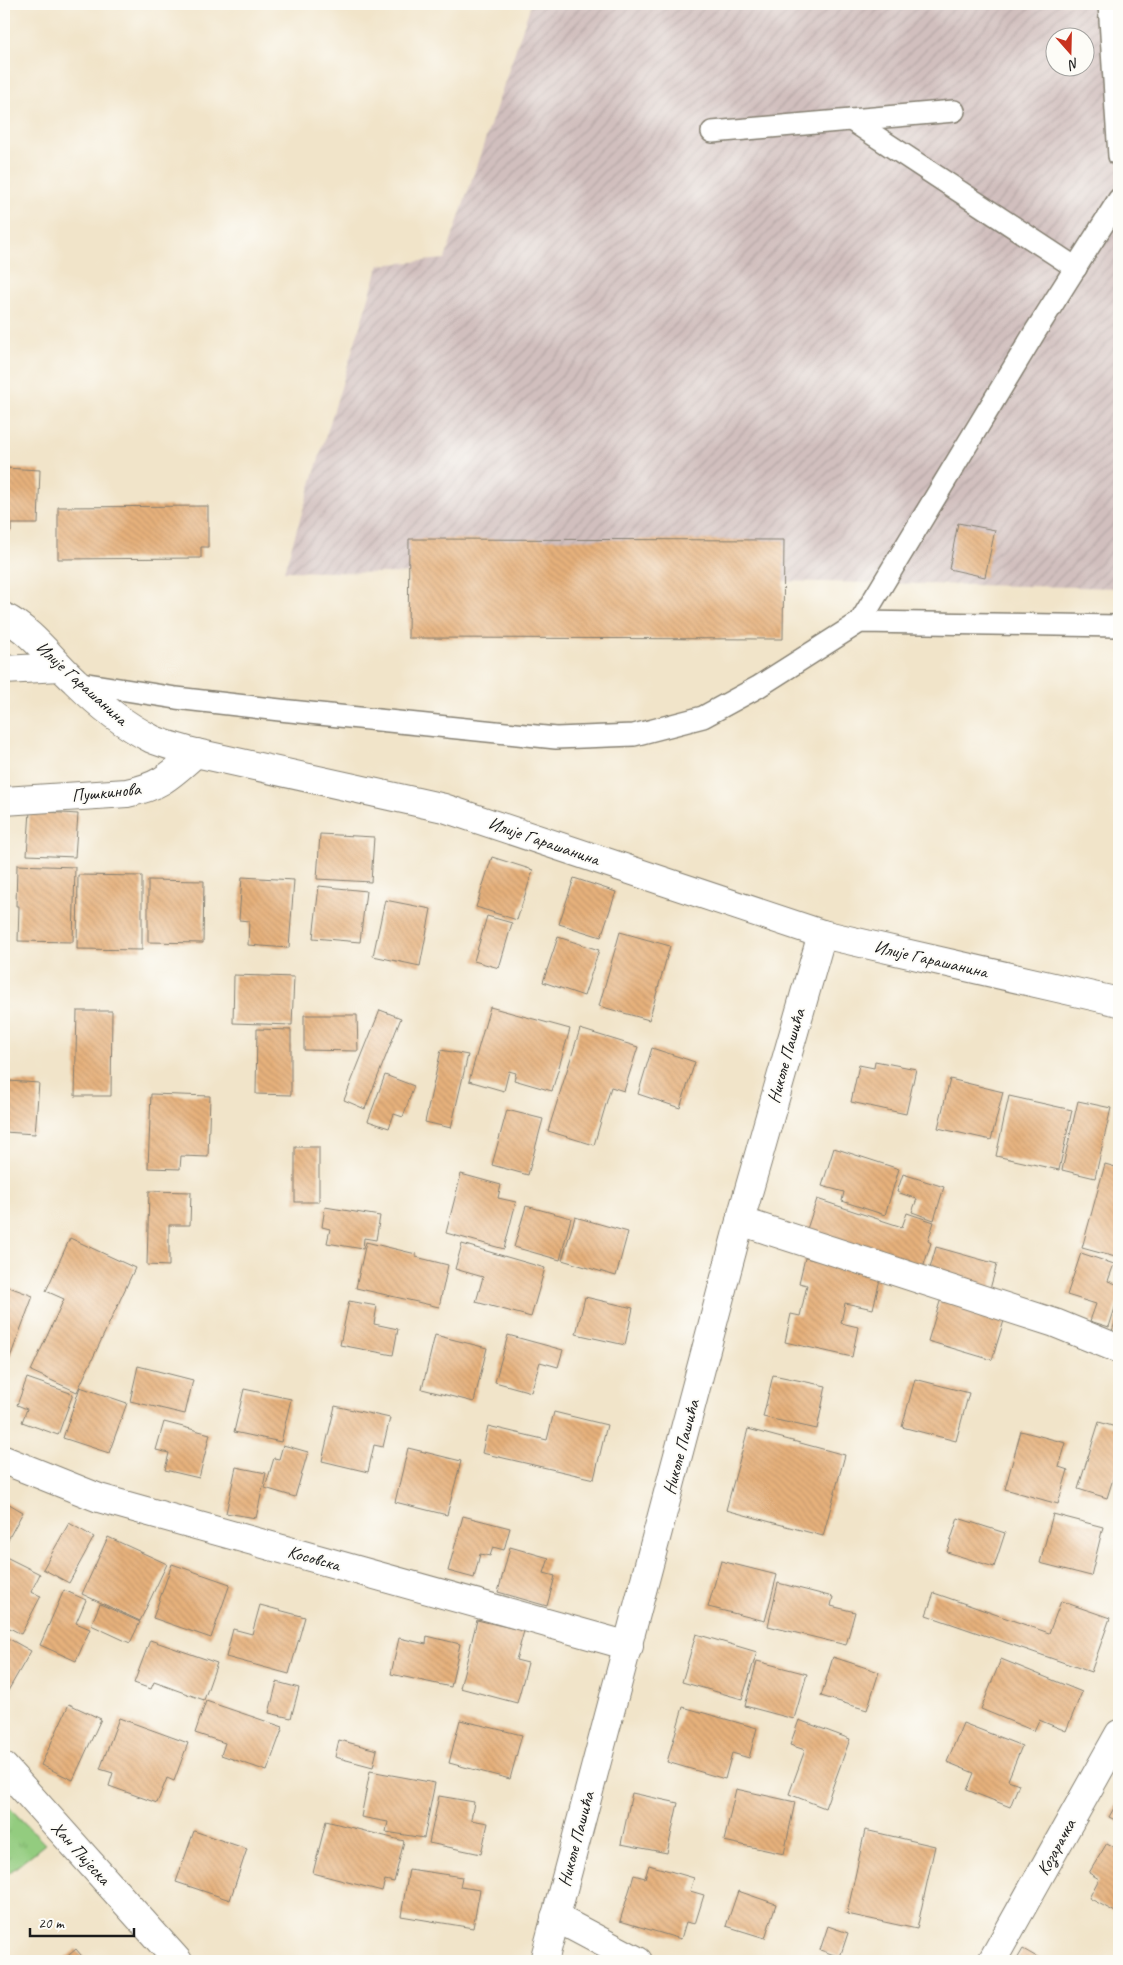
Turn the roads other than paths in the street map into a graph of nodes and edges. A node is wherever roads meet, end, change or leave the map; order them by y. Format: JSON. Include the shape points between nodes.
{"nodes":[{"id":1,"x":1109,"y":4,"type":"edge"},
{"id":2,"x":1116,"y":48,"type":"edge"},
{"id":3,"x":954,"y":111,"type":"dead end"},
{"id":4,"x":851,"y":120,"type":"junction"},
{"id":5,"x":712,"y":132,"type":"dead end"},
{"id":6,"x":1119,"y":156,"type":"edge"},
{"id":7,"x":1119,"y":199,"type":"edge"},
{"id":8,"x":1076,"y":268,"type":"junction"},
{"id":9,"x":4,"y":617,"type":"edge"},
{"id":10,"x":860,"y":622,"type":"junction"},
{"id":11,"x":1119,"y":626,"type":"edge"},
{"id":12,"x":4,"y":670,"type":"edge"},
{"id":13,"x":68,"y":674,"type":"junction"},
{"id":14,"x":196,"y":753,"type":"junction"},
{"id":15,"x":4,"y":801,"type":"edge"},
{"id":16,"x":822,"y":934,"type":"junction"},
{"id":17,"x":1119,"y":1002,"type":"edge"},
{"id":18,"x":740,"y":1221,"type":"junction"},
{"id":19,"x":1119,"y":1349,"type":"edge"},
{"id":20,"x":4,"y":1460,"type":"edge"},
{"id":21,"x":628,"y":1646,"type":"junction"},
{"id":22,"x":1119,"y":1734,"type":"edge"},
{"id":23,"x":4,"y":1767,"type":"edge"},
{"id":24,"x":555,"y":1917,"type":"junction"},
{"id":25,"x":178,"y":1961,"type":"edge"},
{"id":26,"x":544,"y":1961,"type":"edge"},
{"id":27,"x":638,"y":1961,"type":"edge"},
{"id":28,"x":992,"y":1961,"type":"edge"}],
"edges":[{"from":1,"to":2,"type":"lane"},
{"from":2,"to":6,"type":"lane"},
{"from":3,"to":4,"type":"lane"},
{"from":4,"to":5,"type":"lane"},
{"from":4,"to":8,"type":"lane"},
{"from":7,"to":8,"type":"lane"},
{"from":8,"to":10,"type":"lane"},
{"from":9,"to":13,"type":"street","name":"Илије Гарашанина","via":[[26,632]]},
{"from":10,"to":11,"type":"lane"},
{"from":10,"to":13,"type":"lane","via":[[758,687],[703,717],[634,735],[556,738],[280,710],[176,698]]},
{"from":12,"to":13,"type":"street"},
{"from":13,"to":14,"type":"street","name":"Илије Гарашанина","via":[[134,729],[170,746]]},
{"from":14,"to":15,"type":"street","name":"Пушкинова","via":[[165,780],[146,789]]},
{"from":14,"to":16,"type":"street","name":"Илије Гарашанина","via":[[444,808]]},
{"from":16,"to":17,"type":"street","name":"Илије Гарашанина"},
{"from":16,"to":18,"type":"street","name":"Николе Пашића"},
{"from":18,"to":19,"type":"street","via":[[1055,1323]]},
{"from":18,"to":21,"type":"street","name":"Николе Пашића"},
{"from":20,"to":21,"type":"street","name":"Косовска","via":[[98,1498]]},
{"from":21,"to":24,"type":"street","name":"Николе Пашића"},
{"from":22,"to":28,"type":"street","name":"Козарачка"},
{"from":23,"to":25,"type":"street","name":"Хан Пијеска"},
{"from":24,"to":26,"type":"street","name":"Николе Пашића"},
{"from":24,"to":27,"type":"street"}]}
